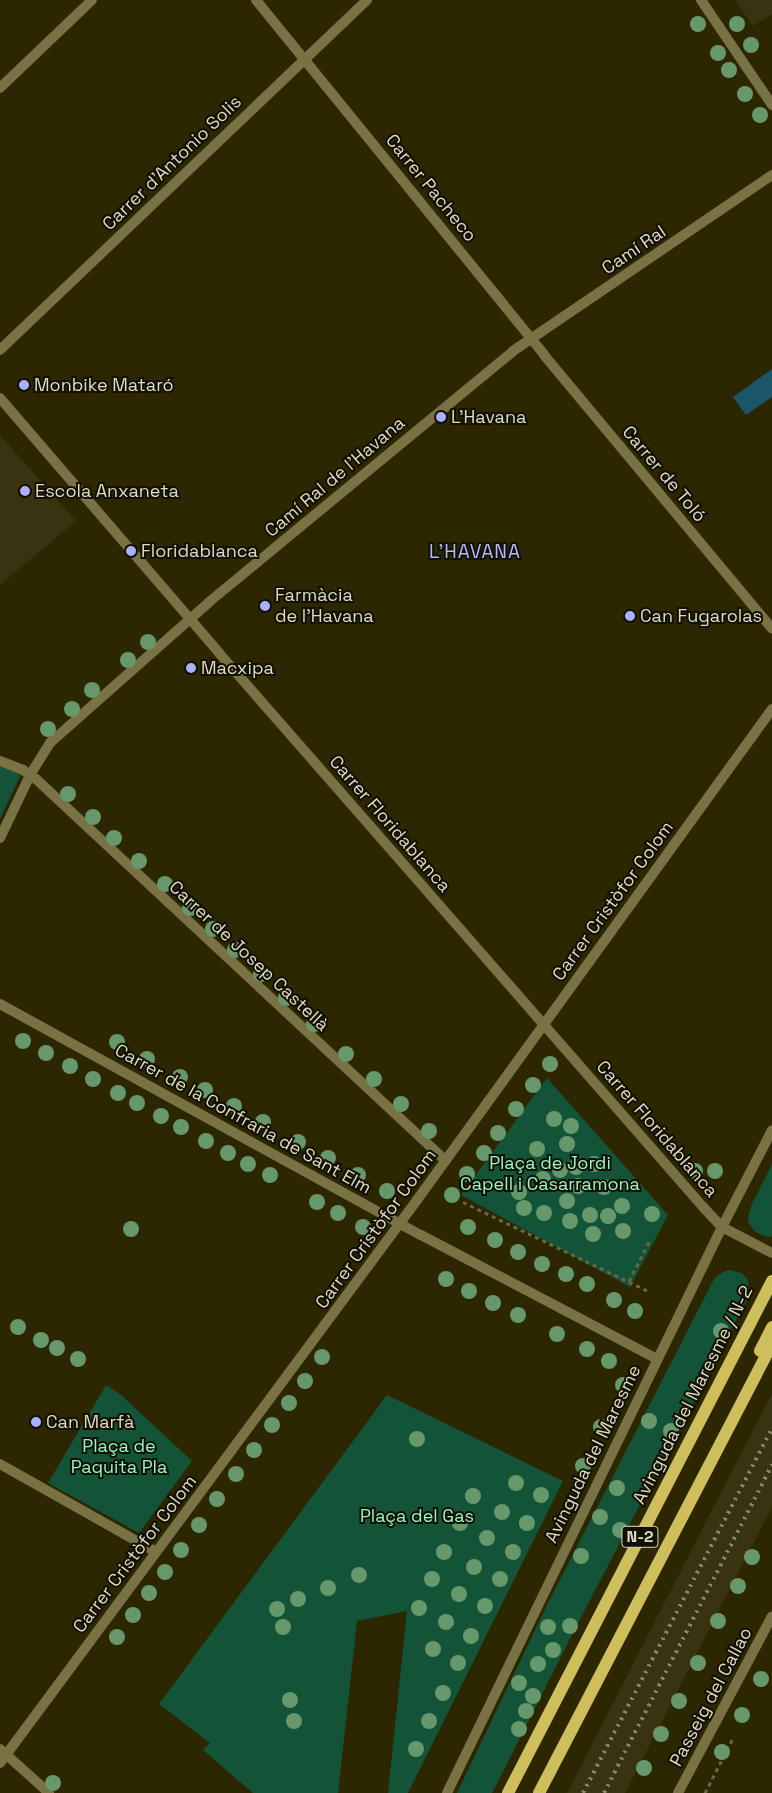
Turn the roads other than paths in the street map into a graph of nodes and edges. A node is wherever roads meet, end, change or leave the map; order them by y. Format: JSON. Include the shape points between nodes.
{"nodes":[{"id":1,"x":92,"y":0,"type":"edge"},
{"id":2,"x":256,"y":0,"type":"edge"},
{"id":3,"x":367,"y":0,"type":"edge"},
{"id":4,"x":701,"y":0,"type":"edge"},
{"id":5,"x":305,"y":59,"type":"junction"},
{"id":6,"x":0,"y":88,"type":"edge"},
{"id":7,"x":772,"y":105,"type":"edge"},
{"id":8,"x":772,"y":174,"type":"edge"},
{"id":9,"x":531,"y":339,"type":"junction"},
{"id":10,"x":0,"y":350,"type":"edge"},
{"id":11,"x":513,"y":351,"type":"joint"},
{"id":12,"x":0,"y":398,"type":"edge"},
{"id":13,"x":190,"y":619,"type":"junction"},
{"id":14,"x":772,"y":629,"type":"edge"},
{"id":15,"x":772,"y":709,"type":"edge"},
{"id":16,"x":0,"y":761,"type":"edge"},
{"id":17,"x":30,"y":775,"type":"junction"},
{"id":18,"x":0,"y":838,"type":"edge"},
{"id":19,"x":0,"y":1004,"type":"edge"},
{"id":20,"x":543,"y":1024,"type":"junction"},
{"id":21,"x":772,"y":1130,"type":"edge"},
{"id":22,"x":446,"y":1161,"type":"junction"},
{"id":23,"x":400,"y":1224,"type":"junction"},
{"id":24,"x":722,"y":1227,"type":"junction"},
{"id":25,"x":772,"y":1253,"type":"edge"},
{"id":26,"x":772,"y":1281,"type":"edge"},
{"id":27,"x":772,"y":1327,"type":"edge"},
{"id":28,"x":772,"y":1344,"type":"edge"},
{"id":29,"x":658,"y":1359,"type":"junction"},
{"id":30,"x":0,"y":1464,"type":"edge"},
{"id":31,"x":704,"y":1472,"type":"junction"},
{"id":32,"x":156,"y":1552,"type":"junction"},
{"id":33,"x":772,"y":1616,"type":"edge"},
{"id":34,"x":3,"y":1752,"type":"edge"},
{"id":35,"x":0,"y":1763,"type":"edge"},
{"id":36,"x":49,"y":1793,"type":"edge"},
{"id":37,"x":447,"y":1793,"type":"edge"},
{"id":38,"x":508,"y":1793,"type":"edge"},
{"id":39,"x":539,"y":1793,"type":"edge"},
{"id":40,"x":678,"y":1793,"type":"edge"}],
"edges":[{"from":1,"to":6,"type":"street"},
{"from":2,"to":5,"type":"street","name":"Carrer Pacheco"},
{"from":3,"to":5,"type":"street","name":"Carrer d'Antonio Solis"},
{"from":4,"to":7,"type":"street"},
{"from":5,"to":9,"type":"street","name":"Carrer Pacheco"},
{"from":5,"to":10,"type":"street","name":"Carrer d'Antonio Solis"},
{"from":8,"to":9,"type":"street","name":"Camí Ral"},
{"from":9,"to":11,"type":"street","name":"Camí Ral"},
{"from":9,"to":14,"type":"street","name":"Carrer de Toló"},
{"from":11,"to":13,"type":"street","name":"Camí Ral de l'Havana"},
{"from":12,"to":13,"type":"street","name":"Carrer Floridablanca"},
{"from":13,"to":17,"type":"street","name":"Camí Ral de l'Havana","via":[[50,742]]},
{"from":13,"to":20,"type":"street","name":"Carrer Floridablanca"},
{"from":15,"to":20,"type":"street","name":"Carrer Cristòfor Colom"},
{"from":16,"to":17,"type":"street","name":"Carrer de Josep Castellà"},
{"from":17,"to":18,"type":"street"},
{"from":17,"to":22,"type":"street","name":"Carrer de Josep Castellà"},
{"from":19,"to":23,"type":"street","name":"Carrer de la Confraria de Sant Elm"},
{"from":20,"to":22,"type":"street","name":"Carrer Cristòfor Colom"},
{"from":20,"to":24,"type":"street","name":"Carrer Floridablanca"},
{"from":21,"to":24,"type":"street","name":"Avinguda del Maresme"},
{"from":22,"to":23,"type":"street","name":"Carrer Cristòfor Colom"},
{"from":23,"to":29,"type":"street","name":"Carrer de la Confraria de Sant Elm"},
{"from":23,"to":32,"type":"street","name":"Carrer Cristòfor Colom"},
{"from":24,"to":25,"type":"street","name":"Carrer Floridablanca"},
{"from":24,"to":29,"type":"street","name":"Avinguda del Maresme"},
{"from":26,"to":38,"type":"main road","name":"Avinguda del Maresme / N-2","number":"N-2"},
{"from":27,"to":31,"type":"main road","via":[[734,1401]]},
{"from":28,"to":31,"type":"main road","number":"N-2"},
{"from":29,"to":37,"type":"street","name":"Avinguda del Maresme"},
{"from":30,"to":32,"type":"street"},
{"from":31,"to":39,"type":"main road","number":"N-2"},
{"from":32,"to":34,"type":"street","name":"Carrer Cristòfor Colom"},
{"from":33,"to":40,"type":"street","name":"Passeig del Callao"},
{"from":34,"to":35,"type":"street","name":"Carrer Cristòfor Colom"},
{"from":34,"to":36,"type":"street"}]}
